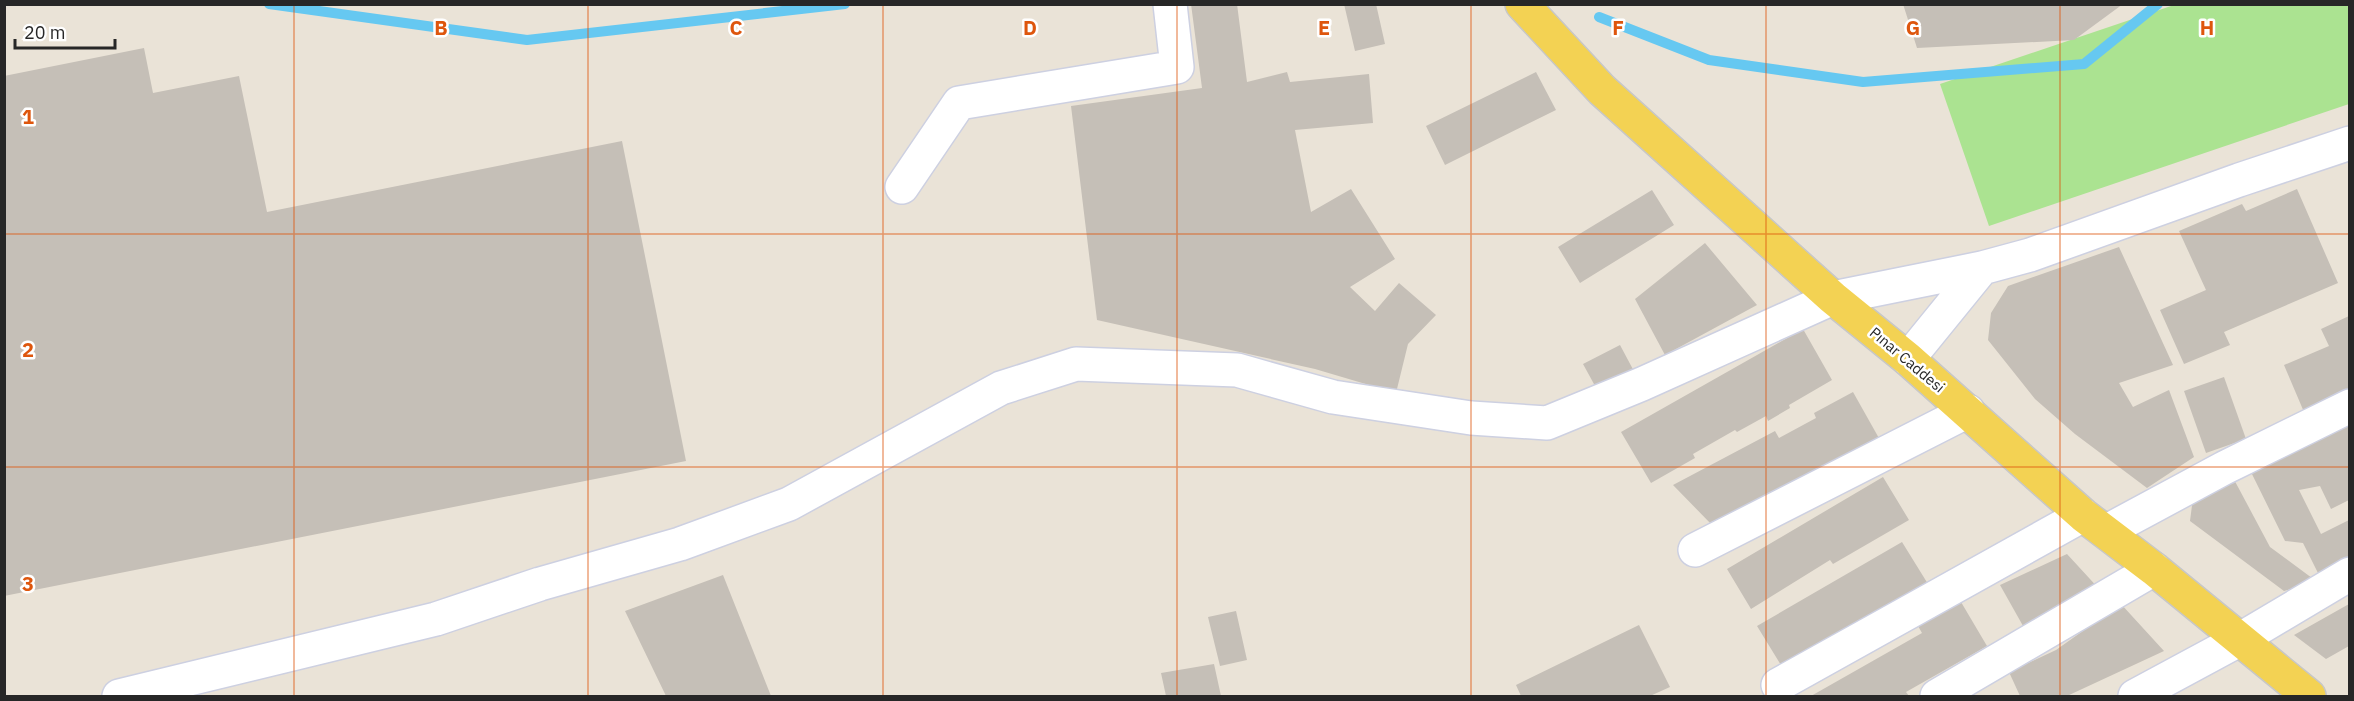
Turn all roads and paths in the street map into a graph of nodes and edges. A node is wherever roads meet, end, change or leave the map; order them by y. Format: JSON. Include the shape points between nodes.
{"nodes":[{"id":1,"x":1170,"y":4,"type":"edge"},
{"id":2,"x":1522,"y":4,"type":"edge"},
{"id":3,"x":2349,"y":143,"type":"edge"},
{"id":4,"x":902,"y":187,"type":"dead end"},
{"id":5,"x":1983,"y":268,"type":"junction"},
{"id":6,"x":1833,"y":298,"type":"junction"},
{"id":7,"x":1908,"y":359,"type":"junction"},
{"id":8,"x":2349,"y":406,"type":"edge"},
{"id":9,"x":1968,"y":411,"type":"junction"},
{"id":10,"x":2095,"y":523,"type":"junction"},
{"id":11,"x":1695,"y":550,"type":"dead end"},
{"id":12,"x":2154,"y":569,"type":"junction"},
{"id":13,"x":2349,"y":574,"type":"edge"},
{"id":14,"x":2239,"y":640,"type":"junction"},
{"id":15,"x":1778,"y":685,"type":"dead end"},
{"id":16,"x":119,"y":696,"type":"edge"},
{"id":17,"x":1937,"y":696,"type":"edge"},
{"id":18,"x":2135,"y":696,"type":"edge"},
{"id":19,"x":2309,"y":696,"type":"edge"}],
"edges":[{"from":1,"to":4,"type":"street","via":[[1177,67],[959,103]]},
{"from":2,"to":6,"type":"main road","name":"Pınar Caddesi","via":[[1602,90]]},
{"from":3,"to":5,"type":"street"},
{"from":5,"to":6,"type":"street"},
{"from":5,"to":7,"type":"street"},
{"from":6,"to":7,"type":"main road","name":"Pınar Caddesi"},
{"from":6,"to":16,"type":"street","via":[[1547,423],[1471,418],[1333,397],[1237,370],[1076,364],[1001,388],[789,504],[680,544],[436,619]]},
{"from":7,"to":9,"type":"main road","name":"Pınar Caddesi"},
{"from":8,"to":10,"type":"street","via":[[2224,468]]},
{"from":9,"to":10,"type":"main road","name":"Pınar Caddesi"},
{"from":9,"to":11,"type":"street"},
{"from":10,"to":12,"type":"main road","name":"Pınar Caddesi"},
{"from":10,"to":15,"type":"street"},
{"from":12,"to":14,"type":"main road","name":"Pınar Caddesi"},
{"from":12,"to":17,"type":"street"},
{"from":13,"to":14,"type":"street"},
{"from":14,"to":18,"type":"street"},
{"from":14,"to":19,"type":"main road","name":"Pınar Caddesi"}]}
